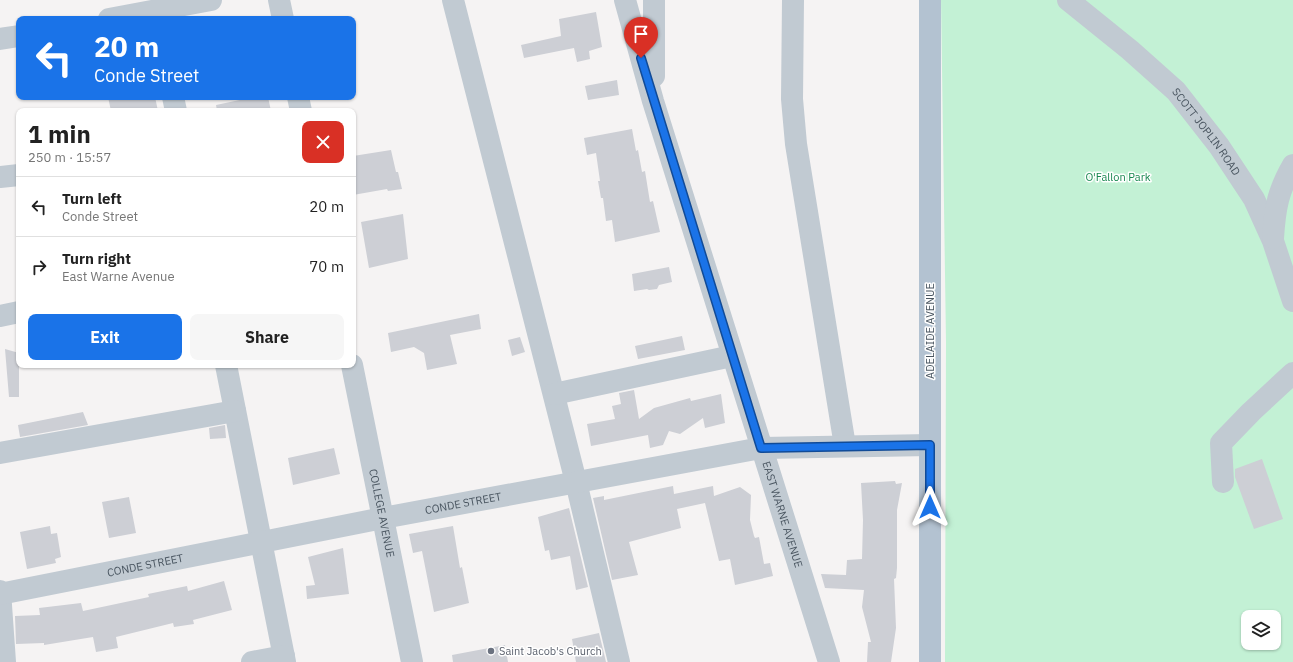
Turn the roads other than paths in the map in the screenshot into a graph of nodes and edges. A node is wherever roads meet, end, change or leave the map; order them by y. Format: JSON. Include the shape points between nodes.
{"nodes":[{"id":1,"x":211,"y":0,"type":"edge"},
{"id":2,"x":279,"y":0,"type":"edge"},
{"id":3,"x":453,"y":0,"type":"edge"},
{"id":4,"x":625,"y":0,"type":"edge"},
{"id":5,"x":654,"y":0,"type":"edge"},
{"id":6,"x":793,"y":0,"type":"edge"},
{"id":7,"x":930,"y":0,"type":"edge"},
{"id":8,"x":1068,"y":0,"type":"edge"},
{"id":9,"x":155,"y":10,"type":"edge"},
{"id":10,"x":124,"y":16,"type":"edge"},
{"id":11,"x":282,"y":16,"type":"edge"},
{"id":12,"x":16,"y":36,"type":"edge"},
{"id":13,"x":0,"y":39,"type":"edge"},
{"id":14,"x":653,"y":101,"type":"junction"},
{"id":15,"x":1293,"y":165,"type":"edge"},
{"id":16,"x":16,"y":175,"type":"edge"},
{"id":17,"x":0,"y":177,"type":"edge"},
{"id":18,"x":1273,"y":241,"type":"junction"},
{"id":19,"x":1293,"y":300,"type":"edge"},
{"id":20,"x":16,"y":313,"type":"edge"},
{"id":21,"x":0,"y":316,"type":"edge"},
{"id":22,"x":732,"y":356,"type":"junction"},
{"id":23,"x":227,"y":368,"type":"edge"},
{"id":24,"x":353,"y":368,"type":"edge"},
{"id":25,"x":1293,"y":373,"type":"edge"},
{"id":26,"x":554,"y":394,"type":"junction"},
{"id":27,"x":235,"y":411,"type":"junction"},
{"id":28,"x":930,"y":445,"type":"junction"},
{"id":29,"x":845,"y":446,"type":"junction"},
{"id":30,"x":761,"y":448,"type":"junction"},
{"id":31,"x":0,"y":453,"type":"edge"},
{"id":32,"x":576,"y":482,"type":"junction"},
{"id":33,"x":1222,"y":482,"type":"dead end"},
{"id":34,"x":383,"y":518,"type":"junction"},
{"id":35,"x":261,"y":542,"type":"junction"},
{"id":36,"x":0,"y":590,"type":"edge"},
{"id":37,"x":0,"y":594,"type":"edge"},
{"id":38,"x":284,"y":659,"type":"edge"},
{"id":39,"x":5,"y":662,"type":"edge"},
{"id":40,"x":252,"y":662,"type":"edge"},
{"id":41,"x":412,"y":662,"type":"edge"},
{"id":42,"x":619,"y":662,"type":"edge"},
{"id":43,"x":829,"y":662,"type":"edge"},
{"id":44,"x":930,"y":662,"type":"edge"}],
"edges":[{"from":1,"to":9,"type":"street"},
{"from":2,"to":11,"type":"street"},
{"from":3,"to":26,"type":"street"},
{"from":4,"to":14,"type":"street","name":"EAST WARNE AVENUE"},
{"from":5,"to":14,"type":"street"},
{"from":6,"to":29,"type":"street","via":[[792,100],[796,144]]},
{"from":7,"to":28,"type":"main road","name":"ADELAIDE AVENUE"},
{"from":8,"to":18,"type":"street","name":"SCOTT JOPLIN ROAD","via":[[1176,91],[1220,146],[1254,199]]},
{"from":9,"to":10,"type":"street"},
{"from":12,"to":13,"type":"street"},
{"from":14,"to":22,"type":"street","name":"EAST WARNE AVENUE"},
{"from":15,"to":18,"type":"street","via":[[1282,185],[1274,212]]},
{"from":16,"to":17,"type":"street"},
{"from":18,"to":19,"type":"street","name":"SCOTT JOPLIN ROAD"},
{"from":20,"to":21,"type":"street"},
{"from":22,"to":26,"type":"street"},
{"from":22,"to":30,"type":"street","name":"EAST WARNE AVENUE"},
{"from":23,"to":27,"type":"street"},
{"from":24,"to":34,"type":"street","name":"COLLEGE AVENUE"},
{"from":25,"to":33,"type":"street","via":[[1221,443]]},
{"from":26,"to":32,"type":"street"},
{"from":27,"to":31,"type":"street"},
{"from":27,"to":35,"type":"street"},
{"from":28,"to":29,"type":"street","name":"CONDE STREET"},
{"from":28,"to":44,"type":"main road","name":"ADELAIDE AVENUE"},
{"from":29,"to":30,"type":"street","name":"CONDE STREET"},
{"from":30,"to":32,"type":"street","name":"CONDE STREET"},
{"from":30,"to":43,"type":"street","name":"EAST WARNE AVENUE"},
{"from":32,"to":34,"type":"street","name":"CONDE STREET"},
{"from":32,"to":42,"type":"street"},
{"from":34,"to":35,"type":"street","name":"CONDE STREET"},
{"from":34,"to":41,"type":"street","name":"COLLEGE AVENUE"},
{"from":35,"to":37,"type":"street","name":"CONDE STREET"},
{"from":35,"to":38,"type":"street"},
{"from":36,"to":37,"type":"street"},
{"from":37,"to":39,"type":"street"},
{"from":38,"to":40,"type":"street"}]}
